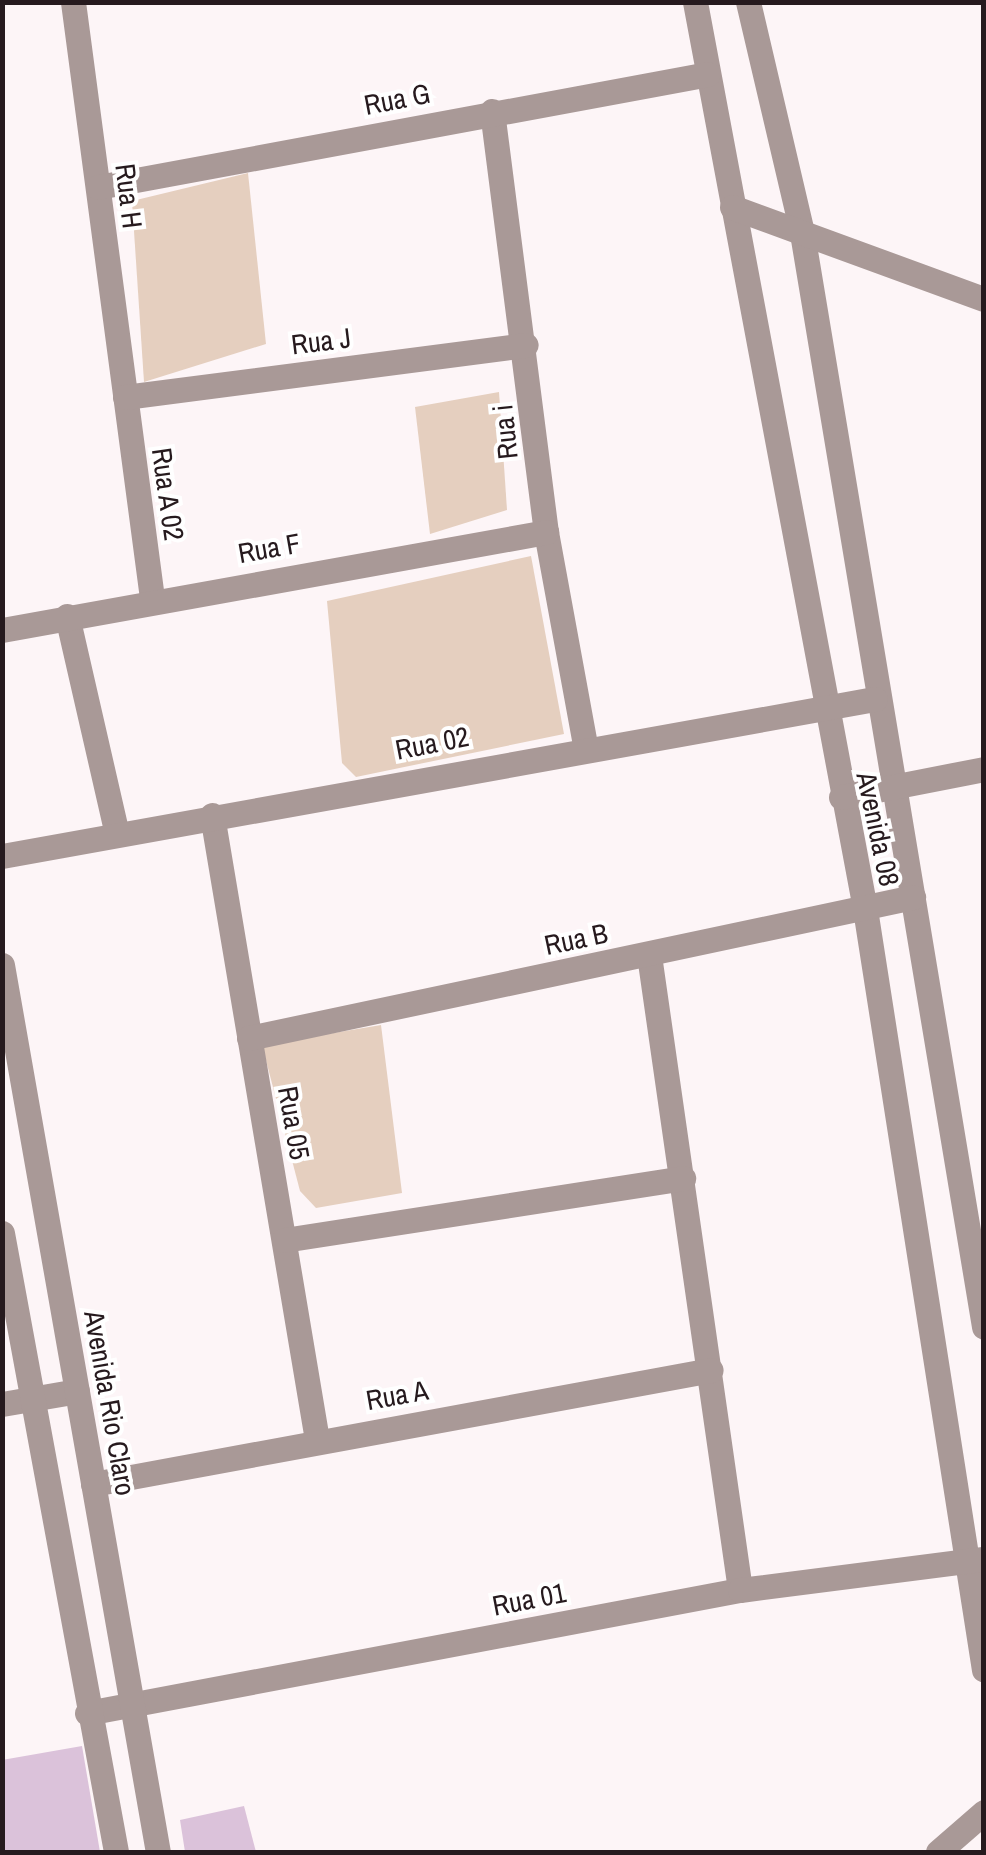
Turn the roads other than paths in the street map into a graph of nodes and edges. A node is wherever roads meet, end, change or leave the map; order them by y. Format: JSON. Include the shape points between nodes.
{"nodes":[{"id":1,"x":74,"y":2,"type":"edge"},
{"id":2,"x":695,"y":2,"type":"edge"},
{"id":3,"x":748,"y":2,"type":"edge"},
{"id":4,"x":708,"y":74,"type":"junction"},
{"id":5,"x":492,"y":111,"type":"junction"},
{"id":6,"x":98,"y":188,"type":"junction"},
{"id":7,"x":732,"y":207,"type":"junction"},
{"id":8,"x":802,"y":232,"type":"junction"},
{"id":9,"x":984,"y":300,"type":"edge"},
{"id":10,"x":526,"y":345,"type":"junction"},
{"id":11,"x":125,"y":397,"type":"junction"},
{"id":12,"x":546,"y":532,"type":"junction"},
{"id":13,"x":152,"y":598,"type":"junction"},
{"id":14,"x":67,"y":616,"type":"junction"},
{"id":15,"x":2,"y":630,"type":"edge"},
{"id":16,"x":875,"y":700,"type":"junction"},
{"id":17,"x":824,"y":713,"type":"junction"},
{"id":18,"x":585,"y":744,"type":"junction"},
{"id":19,"x":984,"y":769,"type":"edge"},
{"id":20,"x":893,"y":788,"type":"junction"},
{"id":21,"x":841,"y":797,"type":"junction"},
{"id":22,"x":212,"y":815,"type":"junction"},
{"id":23,"x":118,"y":834,"type":"junction"},
{"id":24,"x":2,"y":856,"type":"edge"},
{"id":25,"x":914,"y":897,"type":"junction"},
{"id":26,"x":864,"y":910,"type":"junction"},
{"id":27,"x":649,"y":954,"type":"junction"},
{"id":28,"x":2,"y":965,"type":"edge"},
{"id":29,"x":250,"y":1038,"type":"junction"},
{"id":30,"x":683,"y":1178,"type":"junction"},
{"id":31,"x":2,"y":1233,"type":"edge"},
{"id":32,"x":284,"y":1240,"type":"junction"},
{"id":33,"x":984,"y":1327,"type":"edge"},
{"id":34,"x":711,"y":1370,"type":"junction"},
{"id":35,"x":77,"y":1390,"type":"junction"},
{"id":36,"x":31,"y":1399,"type":"junction"},
{"id":37,"x":2,"y":1404,"type":"edge"},
{"id":38,"x":317,"y":1440,"type":"junction"},
{"id":39,"x":93,"y":1484,"type":"junction"},
{"id":40,"x":975,"y":1562,"type":"edge"},
{"id":41,"x":740,"y":1590,"type":"junction"},
{"id":42,"x":984,"y":1670,"type":"edge"},
{"id":43,"x":132,"y":1704,"type":"junction"},
{"id":44,"x":87,"y":1713,"type":"junction"},
{"id":45,"x":984,"y":1812,"type":"edge"},
{"id":46,"x":116,"y":1852,"type":"edge"},
{"id":47,"x":158,"y":1852,"type":"edge"},
{"id":48,"x":938,"y":1852,"type":"edge"}],
"edges":[{"from":1,"to":6,"type":"street","name":"Rua H"},
{"from":2,"to":4,"type":"street","name":"Avenida 08"},
{"from":3,"to":8,"type":"street","name":"Avenida 08"},
{"from":4,"to":5,"type":"street","name":"Rua G"},
{"from":4,"to":7,"type":"street","name":"Avenida 08"},
{"from":5,"to":6,"type":"street","name":"Rua G"},
{"from":5,"to":10,"type":"street","name":"Rua i"},
{"from":6,"to":11,"type":"street","name":"Rua H"},
{"from":7,"to":8,"type":"street"},
{"from":7,"to":17,"type":"street","name":"Avenida 08"},
{"from":8,"to":9,"type":"street"},
{"from":8,"to":16,"type":"street","name":"Avenida 08"},
{"from":10,"to":11,"type":"street","name":"Rua J"},
{"from":10,"to":12,"type":"street","name":"Rua i"},
{"from":11,"to":13,"type":"street","name":"Rua A 02"},
{"from":12,"to":13,"type":"street","name":"Rua F"},
{"from":12,"to":18,"type":"street","name":"Rua i"},
{"from":13,"to":14,"type":"street","name":"Rua F"},
{"from":14,"to":15,"type":"street","name":"Rua F"},
{"from":14,"to":23,"type":"street"},
{"from":16,"to":17,"type":"street","name":"Rua 02"},
{"from":16,"to":20,"type":"street","name":"Avenida 08"},
{"from":17,"to":18,"type":"street","name":"Rua 02"},
{"from":17,"to":21,"type":"street","name":"Avenida 08"},
{"from":18,"to":22,"type":"street","name":"Rua 02"},
{"from":19,"to":20,"type":"street"},
{"from":20,"to":21,"type":"street"},
{"from":20,"to":25,"type":"street","name":"Avenida 08"},
{"from":21,"to":26,"type":"street","name":"Avenida 08"},
{"from":22,"to":23,"type":"street","name":"Rua 02"},
{"from":22,"to":29,"type":"street","name":"Rua 05"},
{"from":23,"to":24,"type":"street","name":"Rua 02"},
{"from":25,"to":26,"type":"street","name":"Rua B"},
{"from":25,"to":33,"type":"street","name":"Avenida 08"},
{"from":26,"to":27,"type":"street","name":"Rua B"},
{"from":26,"to":40,"type":"street","name":"Avenida 08"},
{"from":27,"to":29,"type":"street","name":"Rua B"},
{"from":27,"to":30,"type":"street"},
{"from":28,"to":35,"type":"street","name":"Avenida Rio Claro"},
{"from":29,"to":32,"type":"street","name":"Rua 05"},
{"from":30,"to":32,"type":"street"},
{"from":30,"to":34,"type":"street"},
{"from":31,"to":36,"type":"street"},
{"from":32,"to":38,"type":"street","name":"Rua 05"},
{"from":34,"to":38,"type":"street","name":"Rua A"},
{"from":34,"to":41,"type":"street"},
{"from":35,"to":36,"type":"street"},
{"from":35,"to":39,"type":"street","name":"Avenida Rio Claro"},
{"from":36,"to":37,"type":"street"},
{"from":36,"to":44,"type":"street"},
{"from":38,"to":39,"type":"street","name":"Rua A"},
{"from":39,"to":43,"type":"street","name":"Avenida Rio Claro"},
{"from":40,"to":41,"type":"street","name":"Rua 01"},
{"from":40,"to":42,"type":"street","name":"Avenida 08"},
{"from":41,"to":43,"type":"street","name":"Rua 01"},
{"from":43,"to":44,"type":"street","name":"Rua 01"},
{"from":43,"to":47,"type":"street","name":"Avenida Rio Claro"},
{"from":44,"to":46,"type":"street"},
{"from":45,"to":48,"type":"street"}]}
